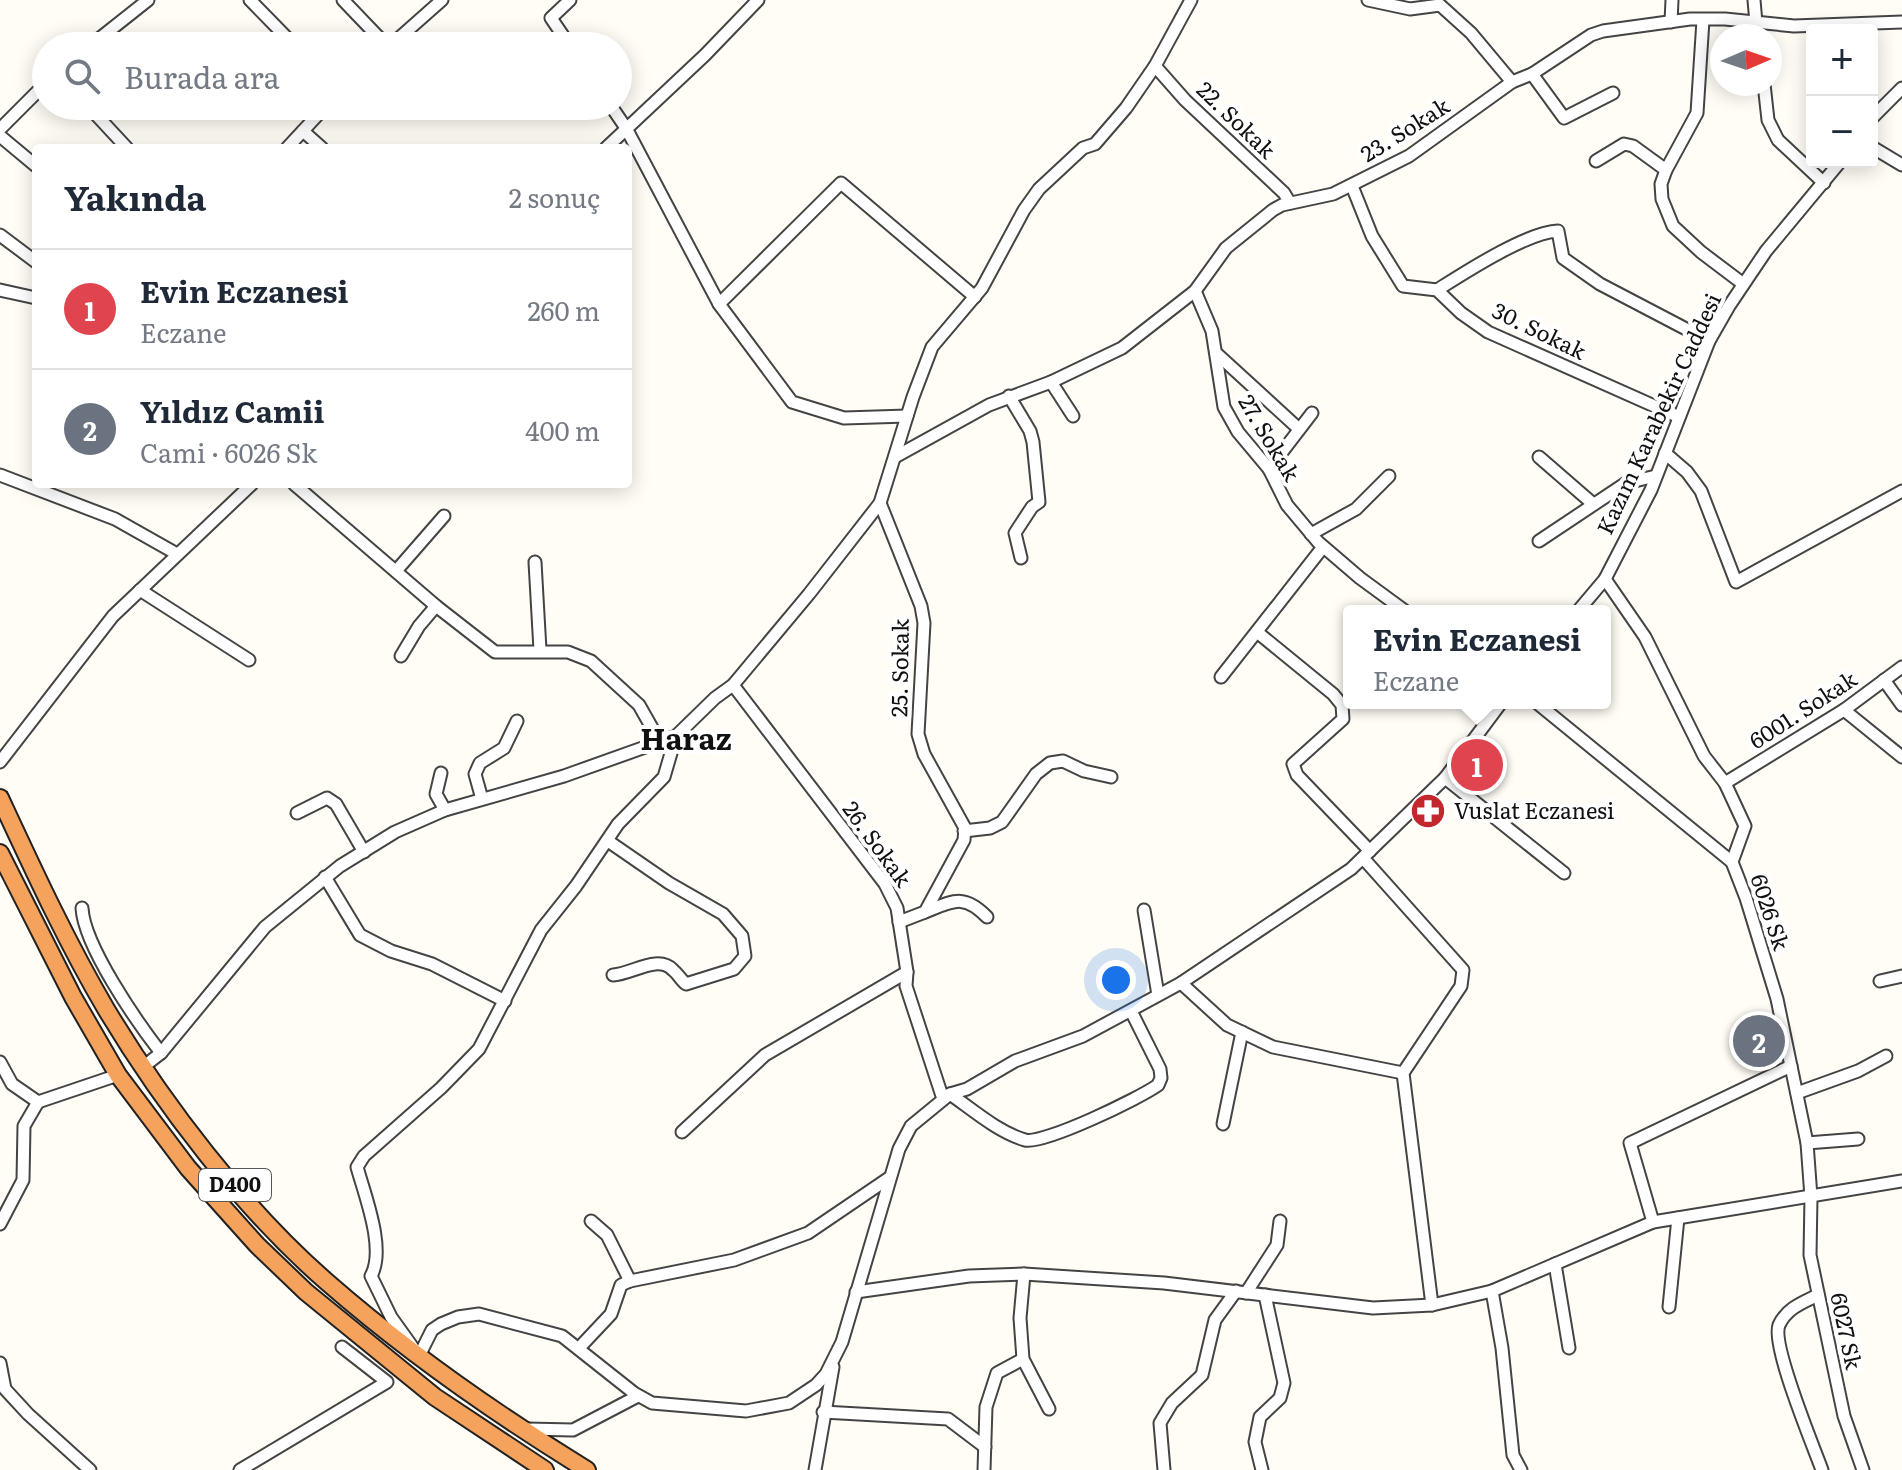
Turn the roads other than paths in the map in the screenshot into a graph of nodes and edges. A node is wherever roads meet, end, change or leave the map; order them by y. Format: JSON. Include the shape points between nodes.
{"nodes":[{"id":1,"x":148,"y":0,"type":"edge"},
{"id":2,"x":250,"y":0,"type":"edge"},
{"id":3,"x":343,"y":0,"type":"edge"},
{"id":4,"x":442,"y":0,"type":"edge"},
{"id":5,"x":570,"y":0,"type":"edge"},
{"id":6,"x":758,"y":0,"type":"edge"},
{"id":7,"x":1191,"y":0,"type":"edge"},
{"id":8,"x":1368,"y":0,"type":"edge"},
{"id":9,"x":1672,"y":0,"type":"edge"},
{"id":10,"x":1754,"y":0,"type":"edge"},
{"id":11,"x":1428,"y":3,"type":"edge"},
{"id":12,"x":1703,"y":20,"type":"junction"},
{"id":13,"x":1671,"y":22,"type":"junction"},
{"id":14,"x":1902,"y":22,"type":"edge"},
{"id":15,"x":1756,"y":23,"type":"junction"},
{"id":16,"x":108,"y":32,"type":"edge"},
{"id":17,"x":281,"y":32,"type":"edge"},
{"id":18,"x":374,"y":32,"type":"edge"},
{"id":19,"x":404,"y":32,"type":"edge"},
{"id":20,"x":560,"y":32,"type":"edge"},
{"id":21,"x":1155,"y":66,"type":"junction"},
{"id":22,"x":1532,"y":74,"type":"junction"},
{"id":23,"x":1512,"y":82,"type":"junction"},
{"id":24,"x":1902,"y":88,"type":"edge"},
{"id":25,"x":1613,"y":93,"type":"dead end"},
{"id":26,"x":1765,"y":96,"type":"edge"},
{"id":27,"x":32,"y":97,"type":"edge"},
{"id":28,"x":1878,"y":112,"type":"edge"},
{"id":29,"x":101,"y":120,"type":"edge"},
{"id":30,"x":313,"y":120,"type":"edge"},
{"id":31,"x":621,"y":120,"type":"edge"},
{"id":32,"x":626,"y":128,"type":"junction"},
{"id":33,"x":0,"y":129,"type":"edge"},
{"id":34,"x":303,"y":131,"type":"junction"},
{"id":35,"x":0,"y":136,"type":"edge"},
{"id":36,"x":123,"y":144,"type":"edge"},
{"id":37,"x":291,"y":144,"type":"edge"},
{"id":38,"x":318,"y":144,"type":"edge"},
{"id":39,"x":610,"y":144,"type":"edge"},
{"id":40,"x":1878,"y":151,"type":"edge"},
{"id":41,"x":1596,"y":161,"type":"dead end"},
{"id":42,"x":32,"y":163,"type":"edge"},
{"id":43,"x":1902,"y":165,"type":"edge"},
{"id":44,"x":1835,"y":168,"type":"edge"},
{"id":45,"x":1666,"y":170,"type":"junction"},
{"id":46,"x":1824,"y":183,"type":"junction"},
{"id":47,"x":1352,"y":186,"type":"junction"},
{"id":48,"x":1290,"y":203,"type":"junction"},
{"id":49,"x":0,"y":235,"type":"edge"},
{"id":50,"x":32,"y":259,"type":"edge"},
{"id":51,"x":1742,"y":283,"type":"junction"},
{"id":52,"x":0,"y":290,"type":"edge"},
{"id":53,"x":1437,"y":290,"type":"junction"},
{"id":54,"x":1195,"y":291,"type":"junction"},
{"id":55,"x":32,"y":297,"type":"edge"},
{"id":56,"x":975,"y":297,"type":"junction"},
{"id":57,"x":719,"y":304,"type":"junction"},
{"id":58,"x":1709,"y":341,"type":"junction"},
{"id":59,"x":1216,"y":353,"type":"junction"},
{"id":60,"x":1051,"y":382,"type":"junction"},
{"id":61,"x":1009,"y":396,"type":"junction"},
{"id":62,"x":1312,"y":413,"type":"dead end"},
{"id":63,"x":907,"y":416,"type":"junction"},
{"id":64,"x":1073,"y":416,"type":"dead end"},
{"id":65,"x":1679,"y":417,"type":"junction"},
{"id":66,"x":1299,"y":429,"type":"junction"},
{"id":67,"x":1665,"y":453,"type":"junction"},
{"id":68,"x":895,"y":457,"type":"junction"},
{"id":69,"x":1539,"y":457,"type":"dead end"},
{"id":70,"x":1269,"y":469,"type":"junction"},
{"id":71,"x":0,"y":475,"type":"edge"},
{"id":72,"x":1389,"y":476,"type":"dead end"},
{"id":73,"x":1656,"y":476,"type":"junction"},
{"id":74,"x":32,"y":487,"type":"edge"},
{"id":75,"x":34,"y":488,"type":"edge"},
{"id":76,"x":248,"y":488,"type":"edge"},
{"id":77,"x":299,"y":488,"type":"edge"},
{"id":78,"x":1902,"y":491,"type":"edge"},
{"id":79,"x":880,"y":503,"type":"junction"},
{"id":80,"x":1592,"y":503,"type":"junction"},
{"id":81,"x":444,"y":516,"type":"dead end"},
{"id":82,"x":1311,"y":534,"type":"junction"},
{"id":83,"x":1539,"y":541,"type":"dead end"},
{"id":84,"x":1323,"y":547,"type":"junction"},
{"id":85,"x":177,"y":554,"type":"junction"},
{"id":86,"x":1021,"y":558,"type":"dead end"},
{"id":87,"x":535,"y":562,"type":"dead end"},
{"id":88,"x":396,"y":571,"type":"junction"},
{"id":89,"x":1605,"y":579,"type":"junction"},
{"id":90,"x":140,"y":590,"type":"junction"},
{"id":91,"x":1397,"y":605,"type":"edge"},
{"id":92,"x":1583,"y":605,"type":"edge"},
{"id":93,"x":436,"y":606,"type":"junction"},
{"id":94,"x":1257,"y":632,"type":"junction"},
{"id":95,"x":540,"y":650,"type":"junction"},
{"id":96,"x":401,"y":656,"type":"dead end"},
{"id":97,"x":249,"y":660,"type":"dead end"},
{"id":98,"x":1902,"y":667,"type":"edge"},
{"id":99,"x":1221,"y":677,"type":"dead end"},
{"id":100,"x":1884,"y":680,"type":"junction"},
{"id":101,"x":733,"y":685,"type":"junction"},
{"id":102,"x":1902,"y":705,"type":"edge"},
{"id":103,"x":1497,"y":709,"type":"edge"},
{"id":104,"x":1544,"y":709,"type":"edge"},
{"id":105,"x":1844,"y":710,"type":"junction"},
{"id":106,"x":517,"y":721,"type":"dead end"},
{"id":107,"x":676,"y":736,"type":"junction"},
{"id":108,"x":660,"y":742,"type":"junction"},
{"id":109,"x":1902,"y":757,"type":"edge"},
{"id":110,"x":0,"y":762,"type":"edge"},
{"id":111,"x":441,"y":773,"type":"dead end"},
{"id":112,"x":1111,"y":777,"type":"dead end"},
{"id":113,"x":1445,"y":778,"type":"junction"},
{"id":114,"x":1725,"y":783,"type":"junction"},
{"id":115,"x":0,"y":798,"type":"edge"},
{"id":116,"x":482,"y":799,"type":"junction"},
{"id":117,"x":445,"y":810,"type":"junction"},
{"id":118,"x":297,"y":813,"type":"dead end"},
{"id":119,"x":964,"y":831,"type":"junction"},
{"id":120,"x":608,"y":841,"type":"junction"},
{"id":121,"x":364,"y":852,"type":"junction"},
{"id":122,"x":0,"y":853,"type":"edge"},
{"id":123,"x":1367,"y":855,"type":"junction"},
{"id":124,"x":1732,"y":862,"type":"junction"},
{"id":125,"x":1564,"y":873,"type":"dead end"},
{"id":126,"x":325,"y":877,"type":"junction"},
{"id":127,"x":82,"y":908,"type":"dead end"},
{"id":128,"x":1144,"y":910,"type":"dead end"},
{"id":129,"x":925,"y":912,"type":"junction"},
{"id":130,"x":987,"y":917,"type":"dead end"},
{"id":131,"x":899,"y":922,"type":"junction"},
{"id":132,"x":907,"y":972,"type":"junction"},
{"id":133,"x":613,"y":975,"type":"dead end"},
{"id":134,"x":1902,"y":976,"type":"edge"},
{"id":135,"x":1880,"y":981,"type":"dead end"},
{"id":136,"x":1181,"y":983,"type":"junction"},
{"id":137,"x":1158,"y":995,"type":"junction"},
{"id":138,"x":505,"y":1001,"type":"junction"},
{"id":139,"x":1131,"y":1011,"type":"junction"},
{"id":140,"x":1242,"y":1032,"type":"junction"},
{"id":141,"x":161,"y":1053,"type":"junction"},
{"id":142,"x":1886,"y":1056,"type":"dead end"},
{"id":143,"x":0,"y":1062,"type":"edge"},
{"id":144,"x":1791,"y":1066,"type":"junction"},
{"id":145,"x":143,"y":1067,"type":"junction"},
{"id":146,"x":1403,"y":1073,"type":"junction"},
{"id":147,"x":118,"y":1075,"type":"junction"},
{"id":148,"x":1797,"y":1093,"type":"junction"},
{"id":149,"x":946,"y":1097,"type":"junction"},
{"id":150,"x":38,"y":1102,"type":"junction"},
{"id":151,"x":1223,"y":1124,"type":"dead end"},
{"id":152,"x":682,"y":1132,"type":"dead end"},
{"id":153,"x":1858,"y":1139,"type":"dead end"},
{"id":154,"x":1807,"y":1143,"type":"junction"},
{"id":155,"x":889,"y":1178,"type":"junction"},
{"id":156,"x":1902,"y":1181,"type":"edge"},
{"id":157,"x":1811,"y":1197,"type":"junction"},
{"id":158,"x":1678,"y":1218,"type":"junction"},
{"id":159,"x":591,"y":1221,"type":"dead end"},
{"id":160,"x":1280,"y":1221,"type":"dead end"},
{"id":161,"x":1653,"y":1222,"type":"junction"},
{"id":162,"x":0,"y":1224,"type":"edge"},
{"id":163,"x":1555,"y":1264,"type":"junction"},
{"id":164,"x":1024,"y":1274,"type":"junction"},
{"id":165,"x":630,"y":1281,"type":"junction"},
{"id":166,"x":1492,"y":1291,"type":"junction"},
{"id":167,"x":856,"y":1292,"type":"junction"},
{"id":168,"x":1241,"y":1292,"type":"junction"},
{"id":169,"x":1265,"y":1295,"type":"junction"},
{"id":170,"x":1818,"y":1295,"type":"junction"},
{"id":171,"x":1432,"y":1305,"type":"junction"},
{"id":172,"x":1669,"y":1307,"type":"dead end"},
{"id":173,"x":342,"y":1347,"type":"dead end"},
{"id":174,"x":579,"y":1348,"type":"junction"},
{"id":175,"x":1569,"y":1348,"type":"dead end"},
{"id":176,"x":419,"y":1356,"type":"junction"},
{"id":177,"x":835,"y":1359,"type":"junction"},
{"id":178,"x":1023,"y":1359,"type":"junction"},
{"id":179,"x":0,"y":1363,"type":"edge"},
{"id":180,"x":638,"y":1396,"type":"junction"},
{"id":181,"x":1049,"y":1409,"type":"dead end"},
{"id":182,"x":823,"y":1412,"type":"junction"},
{"id":183,"x":524,"y":1429,"type":"junction"},
{"id":184,"x":985,"y":1447,"type":"junction"},
{"id":185,"x":816,"y":1469,"type":"edge"},
{"id":186,"x":90,"y":1470,"type":"edge"},
{"id":187,"x":240,"y":1470,"type":"edge"},
{"id":188,"x":545,"y":1470,"type":"edge"},
{"id":189,"x":587,"y":1470,"type":"edge"},
{"id":190,"x":984,"y":1470,"type":"edge"},
{"id":191,"x":1164,"y":1470,"type":"edge"},
{"id":192,"x":1262,"y":1470,"type":"edge"},
{"id":193,"x":1521,"y":1470,"type":"edge"},
{"id":194,"x":1822,"y":1470,"type":"edge"},
{"id":195,"x":1863,"y":1470,"type":"edge"}],
"edges":[{"from":1,"to":16,"type":"street"},
{"from":2,"to":17,"type":"street"},
{"from":3,"to":18,"type":"street"},
{"from":4,"to":19,"type":"street"},
{"from":5,"to":20,"type":"street","via":[[551,18]]},
{"from":6,"to":32,"type":"street"},
{"from":7,"to":21,"type":"street"},
{"from":8,"to":11,"type":"street","via":[[1410,9]]},
{"from":9,"to":13,"type":"street"},
{"from":10,"to":15,"type":"street"},
{"from":11,"to":23,"type":"street","via":[[1440,5],[1471,33]]},
{"from":12,"to":13,"type":"street","name":"23. Sokak"},
{"from":12,"to":15,"type":"street","name":"23. Sokak"},
{"from":12,"to":45,"type":"street","via":[[1697,113]]},
{"from":13,"to":22,"type":"street","name":"23. Sokak","via":[[1591,35]]},
{"from":14,"to":15,"type":"street","name":"23. Sokak"},
{"from":21,"to":48,"type":"street","name":"22. Sokak"},
{"from":21,"to":56,"type":"street","via":[[1095,144],[1083,148],[1039,189]]},
{"from":22,"to":23,"type":"street","name":"23. Sokak"},
{"from":22,"to":25,"type":"street","via":[[1564,118]]},
{"from":23,"to":47,"type":"street","name":"23. Sokak","via":[[1409,156]]},
{"from":24,"to":28,"type":"street"},
{"from":26,"to":46,"type":"street","via":[[1768,120],[1778,140]]},
{"from":27,"to":33,"type":"street"},
{"from":29,"to":36,"type":"street"},
{"from":30,"to":34,"type":"street"},
{"from":31,"to":32,"type":"street"},
{"from":32,"to":39,"type":"street"},
{"from":32,"to":57,"type":"street"},
{"from":34,"to":37,"type":"street"},
{"from":34,"to":38,"type":"street"},
{"from":35,"to":42,"type":"street"},
{"from":40,"to":43,"type":"street"},
{"from":41,"to":45,"type":"street","via":[[1624,144]]},
{"from":44,"to":46,"type":"street","name":"Kazım Karabekir Caddesi"},
{"from":45,"to":51,"type":"street","via":[[1662,199],[1673,226]]},
{"from":46,"to":51,"type":"street","name":"Kazım Karabekir Caddesi"},
{"from":47,"to":48,"type":"street","name":"23. Sokak"},
{"from":47,"to":53,"type":"street","name":"30. Sokak","via":[[1372,236],[1403,286]]},
{"from":48,"to":54,"type":"street","name":"23. Sokak","via":[[1273,210],[1226,248]]},
{"from":49,"to":50,"type":"street"},
{"from":51,"to":58,"type":"street","name":"Kazım Karabekir Caddesi"},
{"from":52,"to":55,"type":"street"},
{"from":53,"to":58,"type":"street","via":[[1524,242],[1558,231],[1563,258],[1587,276]]},
{"from":53,"to":65,"type":"street","name":"30. Sokak","via":[[1488,332]]},
{"from":54,"to":59,"type":"street","name":"27. Sokak"},
{"from":54,"to":60,"type":"street","name":"23. Sokak","via":[[1122,348]]},
{"from":56,"to":57,"type":"street","via":[[841,183]]},
{"from":56,"to":63,"type":"street","via":[[932,347]]},
{"from":57,"to":63,"type":"street","via":[[792,402],[844,418]]},
{"from":58,"to":65,"type":"street","name":"Kazım Karabekir Caddesi"},
{"from":59,"to":66,"type":"street"},
{"from":59,"to":70,"type":"street","name":"27. Sokak","via":[[1228,417]]},
{"from":60,"to":61,"type":"street","name":"23. Sokak"},
{"from":60,"to":64,"type":"street"},
{"from":61,"to":68,"type":"street","name":"23. Sokak"},
{"from":61,"to":86,"type":"street","via":[[1030,431],[1038,476],[1039,502],[1015,533]]},
{"from":62,"to":66,"type":"street"},
{"from":63,"to":68,"type":"street"},
{"from":65,"to":67,"type":"street","name":"Kazım Karabekir Caddesi"},
{"from":66,"to":70,"type":"street"},
{"from":67,"to":73,"type":"street","name":"Kazım Karabekir Caddesi"},
{"from":67,"to":78,"type":"street","via":[[1701,491],[1736,582]]},
{"from":68,"to":79,"type":"street"},
{"from":69,"to":80,"type":"street"},
{"from":70,"to":82,"type":"street","name":"27. Sokak","via":[[1287,505]]},
{"from":71,"to":74,"type":"street"},
{"from":72,"to":82,"type":"street","via":[[1356,509]]},
{"from":73,"to":80,"type":"street","via":[[1626,483]]},
{"from":73,"to":89,"type":"street","name":"Kazım Karabekir Caddesi"},
{"from":75,"to":85,"type":"street","via":[[115,519]]},
{"from":76,"to":85,"type":"street"},
{"from":77,"to":88,"type":"street"},
{"from":79,"to":101,"type":"street"},
{"from":79,"to":119,"type":"street","name":"25. Sokak","via":[[923,614],[918,734]]},
{"from":80,"to":83,"type":"street"},
{"from":81,"to":88,"type":"street"},
{"from":82,"to":84,"type":"street","name":"27. Sokak"},
{"from":84,"to":91,"type":"street","name":"27. Sokak"},
{"from":84,"to":94,"type":"street"},
{"from":85,"to":90,"type":"street"},
{"from":87,"to":95,"type":"street"},
{"from":88,"to":93,"type":"street"},
{"from":89,"to":92,"type":"street","name":"Kazım Karabekir Caddesi"},
{"from":89,"to":114,"type":"street","name":"6026 Sk","via":[[1645,637],[1704,756]]},
{"from":90,"to":97,"type":"street"},
{"from":90,"to":110,"type":"street","via":[[113,616]]},
{"from":93,"to":95,"type":"street","via":[[495,652]]},
{"from":93,"to":96,"type":"street"},
{"from":94,"to":99,"type":"street"},
{"from":94,"to":123,"type":"street","via":[[1333,694],[1343,710],[1343,719],[1293,764]]},
{"from":95,"to":108,"type":"street","via":[[591,661],[639,705]]},
{"from":98,"to":100,"type":"street","name":"6001. Sokak"},
{"from":100,"to":102,"type":"street"},
{"from":100,"to":105,"type":"street","name":"6001. Sokak"},
{"from":101,"to":107,"type":"street"},
{"from":101,"to":131,"type":"street","name":"26. Sokak","via":[[885,884]]},
{"from":103,"to":113,"type":"street"},
{"from":104,"to":124,"type":"street"},
{"from":105,"to":109,"type":"street"},
{"from":105,"to":114,"type":"street","name":"6001. Sokak"},
{"from":106,"to":116,"type":"street","via":[[504,748],[480,763],[475,774]]},
{"from":107,"to":108,"type":"street"},
{"from":107,"to":120,"type":"street","via":[[664,777]]},
{"from":108,"to":116,"type":"street"},
{"from":111,"to":117,"type":"street","via":[[436,794]]},
{"from":112,"to":119,"type":"street","via":[[1063,761],[1050,763],[1002,822]]},
{"from":113,"to":123,"type":"street"},
{"from":113,"to":125,"type":"street"},
{"from":114,"to":124,"type":"street","name":"6026 Sk","via":[[1745,826]]},
{"from":115,"to":145,"type":"highway","number":"D400","via":[[105,1008]]},
{"from":116,"to":117,"type":"street"},
{"from":117,"to":121,"type":"street"},
{"from":118,"to":121,"type":"street","via":[[327,798],[336,804]]},
{"from":119,"to":129,"type":"street"},
{"from":120,"to":133,"type":"street","via":[[723,914],[742,936],[745,956],[734,969],[686,984],[672,967],[660,963]]},
{"from":120,"to":138,"type":"street","via":[[541,930]]},
{"from":121,"to":126,"type":"street"},
{"from":122,"to":147,"type":"highway","number":"D400"},
{"from":123,"to":136,"type":"street"},
{"from":123,"to":146,"type":"street","via":[[1463,970],[1461,986]]},
{"from":124,"to":144,"type":"street","name":"6026 Sk","via":[[1777,999]]},
{"from":126,"to":138,"type":"street","via":[[360,935]]},
{"from":126,"to":141,"type":"street","via":[[265,927]]},
{"from":127,"to":141,"type":"street","via":[[83,923],[107,972]]},
{"from":128,"to":137,"type":"street"},
{"from":129,"to":130,"type":"street","via":[[969,902]]},
{"from":129,"to":131,"type":"street"},
{"from":131,"to":132,"type":"street","name":"26. Sokak"},
{"from":132,"to":149,"type":"street","name":"26. Sokak","via":[[909,997]]},
{"from":132,"to":152,"type":"street","via":[[765,1055]]},
{"from":134,"to":135,"type":"street"},
{"from":136,"to":137,"type":"street"},
{"from":136,"to":140,"type":"street"},
{"from":137,"to":139,"type":"street"},
{"from":138,"to":176,"type":"street","via":[[479,1049],[357,1167],[376,1248],[371,1276]]},
{"from":139,"to":149,"type":"street"},
{"from":139,"to":149,"type":"street","via":[[1160,1069],[1158,1085],[1051,1137],[1029,1141]]},
{"from":140,"to":146,"type":"street","via":[[1273,1047]]},
{"from":140,"to":151,"type":"street"},
{"from":141,"to":145,"type":"street"},
{"from":142,"to":148,"type":"street"},
{"from":143,"to":150,"type":"street","via":[[12,1084]]},
{"from":144,"to":148,"type":"street","name":"6026 Sk"},
{"from":144,"to":161,"type":"street","via":[[1630,1143]]},
{"from":145,"to":176,"type":"highway","number":"D400","via":[[264,1219],[325,1281]]},
{"from":146,"to":171,"type":"street"},
{"from":147,"to":150,"type":"street"},
{"from":147,"to":188,"type":"highway","number":"D400","via":[[188,1168],[306,1292],[435,1397]]},
{"from":148,"to":154,"type":"street","name":"6026 Sk"},
{"from":149,"to":155,"type":"street","via":[[906,1133]]},
{"from":150,"to":162,"type":"street","via":[[24,1126],[23,1180]]},
{"from":153,"to":154,"type":"street"},
{"from":154,"to":157,"type":"street","name":"6026 Sk"},
{"from":155,"to":165,"type":"street","via":[[808,1233],[734,1260]]},
{"from":155,"to":167,"type":"street"},
{"from":156,"to":157,"type":"street"},
{"from":157,"to":158,"type":"street"},
{"from":157,"to":170,"type":"street","name":"6027 Sk","via":[[1810,1255]]},
{"from":158,"to":161,"type":"street"},
{"from":158,"to":172,"type":"street"},
{"from":159,"to":165,"type":"street","via":[[607,1235]]},
{"from":160,"to":168,"type":"street","via":[[1277,1245]]},
{"from":161,"to":163,"type":"street"},
{"from":163,"to":166,"type":"street"},
{"from":163,"to":175,"type":"street"},
{"from":164,"to":167,"type":"street"},
{"from":164,"to":168,"type":"street"},
{"from":164,"to":178,"type":"street"},
{"from":165,"to":174,"type":"street","via":[[621,1285],[611,1314]]},
{"from":166,"to":171,"type":"street"},
{"from":166,"to":193,"type":"street","via":[[1513,1455]]},
{"from":167,"to":177,"type":"street"},
{"from":168,"to":169,"type":"street"},
{"from":168,"to":191,"type":"street","via":[[1215,1320],[1202,1375],[1172,1403],[1160,1423]]},
{"from":169,"to":171,"type":"street","via":[[1373,1308]]},
{"from":169,"to":192,"type":"street","via":[[1284,1383],[1280,1398],[1260,1417],[1255,1442]]},
{"from":170,"to":194,"type":"street","via":[[1790,1309],[1778,1328],[1779,1350]]},
{"from":170,"to":195,"type":"street","name":"6027 Sk","via":[[1844,1416]]},
{"from":173,"to":187,"type":"street","via":[[387,1382]]},
{"from":174,"to":176,"type":"street","via":[[555,1333],[479,1314],[432,1330]]},
{"from":174,"to":180,"type":"street"},
{"from":176,"to":183,"type":"highway","number":"D400"},
{"from":177,"to":180,"type":"street","via":[[816,1385],[775,1408],[663,1406]]},
{"from":177,"to":182,"type":"street"},
{"from":178,"to":181,"type":"street"},
{"from":178,"to":184,"type":"street","via":[[997,1373],[986,1407]]},
{"from":179,"to":186,"type":"street","via":[[5,1389]]},
{"from":180,"to":183,"type":"street","via":[[573,1430]]},
{"from":182,"to":184,"type":"street","via":[[948,1419]]},
{"from":182,"to":185,"type":"street"},
{"from":183,"to":189,"type":"highway","number":"D400"},
{"from":184,"to":190,"type":"street"}]}
